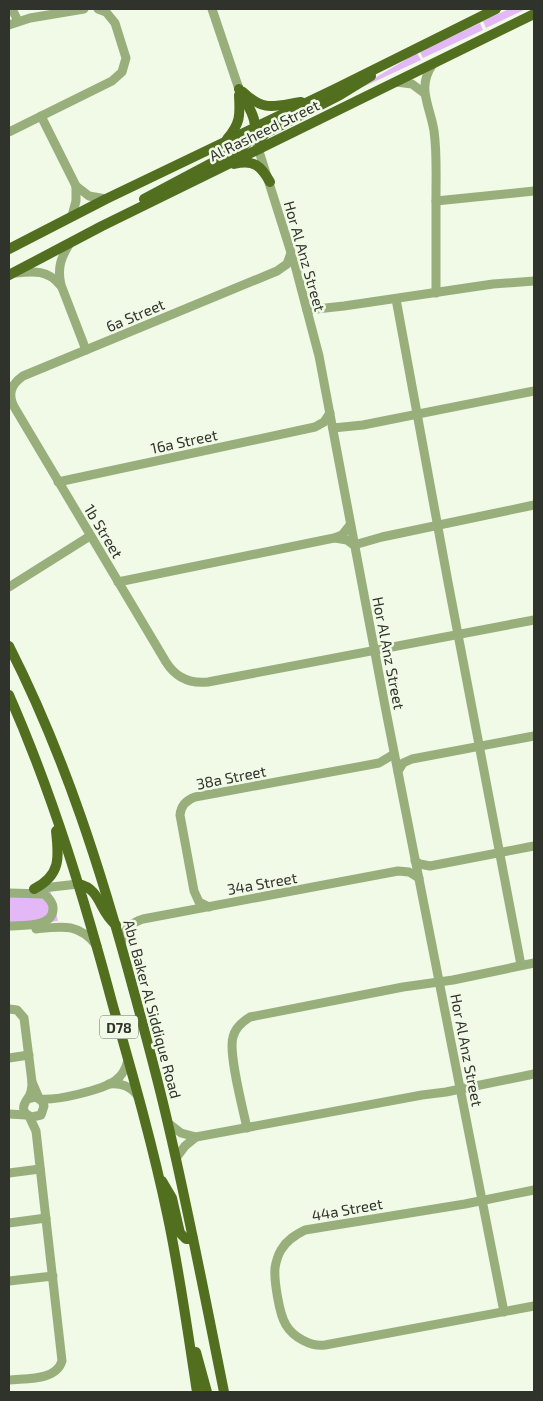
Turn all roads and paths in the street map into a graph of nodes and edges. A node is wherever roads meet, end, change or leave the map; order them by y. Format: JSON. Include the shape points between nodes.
{"nodes":[{"id":1,"x":12,"y":9,"type":"edge"},
{"id":2,"x":84,"y":9,"type":"edge"},
{"id":3,"x":98,"y":9,"type":"edge"},
{"id":4,"x":212,"y":9,"type":"edge"},
{"id":5,"x":496,"y":9,"type":"edge"},
{"id":6,"x":534,"y":14,"type":"edge"},
{"id":7,"x":18,"y":21,"type":"junction"},
{"id":8,"x":9,"y":25,"type":"edge"},
{"id":9,"x":385,"y":63,"type":"junction"},
{"id":10,"x":433,"y":64,"type":"junction"},
{"id":11,"x":396,"y":82,"type":"junction"},
{"id":12,"x":239,"y":88,"type":"junction"},
{"id":13,"x":424,"y":93,"type":"junction"},
{"id":14,"x":312,"y":100,"type":"junction"},
{"id":15,"x":41,"y":116,"type":"junction"},
{"id":16,"x":254,"y":130,"type":"junction"},
{"id":17,"x":9,"y":132,"type":"edge"},
{"id":18,"x":222,"y":144,"type":"junction"},
{"id":19,"x":259,"y":149,"type":"junction"},
{"id":20,"x":201,"y":178,"type":"junction"},
{"id":21,"x":270,"y":182,"type":"junction"},
{"id":22,"x":76,"y":186,"type":"junction"},
{"id":23,"x":534,"y":191,"type":"edge"},
{"id":24,"x":106,"y":199,"type":"junction"},
{"id":25,"x":436,"y":201,"type":"junction"},
{"id":26,"x":72,"y":216,"type":"junction"},
{"id":27,"x":102,"y":226,"type":"junction"},
{"id":28,"x":70,"y":243,"type":"junction"},
{"id":29,"x":9,"y":249,"type":"edge"},
{"id":30,"x":291,"y":253,"type":"junction"},
{"id":31,"x":277,"y":271,"type":"junction"},
{"id":32,"x":10,"y":274,"type":"edge"},
{"id":33,"x":298,"y":278,"type":"junction"},
{"id":34,"x":534,"y":280,"type":"edge"},
{"id":35,"x":61,"y":285,"type":"junction"},
{"id":36,"x":436,"y":293,"type":"junction"},
{"id":37,"x":396,"y":299,"type":"junction"},
{"id":38,"x":308,"y":313,"type":"junction"},
{"id":39,"x":86,"y":350,"type":"junction"},
{"id":40,"x":534,"y":391,"type":"edge"},
{"id":41,"x":10,"y":392,"type":"joint"},
{"id":42,"x":330,"y":413,"type":"junction"},
{"id":43,"x":417,"y":414,"type":"junction"},
{"id":44,"x":315,"y":427,"type":"junction"},
{"id":45,"x":333,"y":431,"type":"junction"},
{"id":46,"x":58,"y":482,"type":"junction"},
{"id":47,"x":534,"y":505,"type":"edge"},
{"id":48,"x":350,"y":525,"type":"junction"},
{"id":49,"x":437,"y":525,"type":"junction"},
{"id":50,"x":90,"y":536,"type":"junction"},
{"id":51,"x":334,"y":538,"type":"junction"},
{"id":52,"x":354,"y":542,"type":"junction"},
{"id":53,"x":118,"y":582,"type":"junction"},
{"id":54,"x":9,"y":587,"type":"edge"},
{"id":55,"x":534,"y":620,"type":"edge"},
{"id":56,"x":458,"y":635,"type":"junction"},
{"id":57,"x":9,"y":646,"type":"edge"},
{"id":58,"x":374,"y":649,"type":"junction"},
{"id":59,"x":9,"y":695,"type":"edge"},
{"id":60,"x":534,"y":736,"type":"edge"},
{"id":61,"x":479,"y":747,"type":"junction"},
{"id":62,"x":394,"y":754,"type":"junction"},
{"id":63,"x":398,"y":771,"type":"junction"},
{"id":64,"x":54,"y":812,"type":"junction"},
{"id":65,"x":534,"y":846,"type":"edge"},
{"id":66,"x":500,"y":853,"type":"junction"},
{"id":67,"x":415,"y":860,"type":"junction"},
{"id":68,"x":419,"y":878,"type":"junction"},
{"id":69,"x":78,"y":884,"type":"junction"},
{"id":70,"x":34,"y":889,"type":"junction"},
{"id":71,"x":9,"y":893,"type":"edge"},
{"id":72,"x":209,"y":907,"type":"junction"},
{"id":73,"x":116,"y":925,"type":"junction"},
{"id":74,"x":9,"y":926,"type":"edge"},
{"id":75,"x":9,"y":931,"type":"edge"},
{"id":76,"x":121,"y":944,"type":"junction"},
{"id":77,"x":97,"y":946,"type":"junction"},
{"id":78,"x":534,"y":962,"type":"edge"},
{"id":79,"x":522,"y":965,"type":"junction"},
{"id":80,"x":439,"y":980,"type":"junction"},
{"id":81,"x":9,"y":1009,"type":"edge"},
{"id":82,"x":29,"y":1055,"type":"junction"},
{"id":83,"x":9,"y":1058,"type":"edge"},
{"id":84,"x":128,"y":1060,"type":"junction"},
{"id":85,"x":534,"y":1074,"type":"edge"},
{"id":86,"x":32,"y":1082,"type":"junction"},
{"id":87,"x":109,"y":1084,"type":"junction"},
{"id":88,"x":460,"y":1087,"type":"junction"},
{"id":89,"x":138,"y":1096,"type":"junction"},
{"id":90,"x":39,"y":1098,"type":"junction"},
{"id":91,"x":60,"y":1098,"type":"junction"},
{"id":92,"x":26,"y":1101,"type":"junction"},
{"id":93,"x":42,"y":1112,"type":"junction"},
{"id":94,"x":9,"y":1114,"type":"edge"},
{"id":95,"x":28,"y":1116,"type":"junction"},
{"id":96,"x":168,"y":1123,"type":"junction"},
{"id":97,"x":247,"y":1128,"type":"junction"},
{"id":98,"x":36,"y":1131,"type":"junction"},
{"id":99,"x":196,"y":1137,"type":"junction"},
{"id":100,"x":176,"y":1158,"type":"junction"},
{"id":101,"x":40,"y":1169,"type":"junction"},
{"id":102,"x":9,"y":1173,"type":"edge"},
{"id":103,"x":160,"y":1179,"type":"junction"},
{"id":104,"x":530,"y":1191,"type":"edge"},
{"id":105,"x":482,"y":1199,"type":"junction"},
{"id":106,"x":46,"y":1218,"type":"junction"},
{"id":107,"x":9,"y":1223,"type":"edge"},
{"id":108,"x":193,"y":1239,"type":"junction"},
{"id":109,"x":53,"y":1276,"type":"junction"},
{"id":110,"x":9,"y":1281,"type":"edge"},
{"id":111,"x":534,"y":1306,"type":"edge"},
{"id":112,"x":504,"y":1312,"type":"junction"},
{"id":113,"x":188,"y":1330,"type":"junction"},
{"id":114,"x":194,"y":1369,"type":"junction"},
{"id":115,"x":9,"y":1380,"type":"edge"},
{"id":116,"x":193,"y":1392,"type":"edge"},
{"id":117,"x":197,"y":1392,"type":"edge"},
{"id":118,"x":207,"y":1392,"type":"edge"},
{"id":119,"x":224,"y":1392,"type":"edge"}],
"edges":[{"from":1,"to":7,"type":"street"},
{"from":2,"to":7,"type":"street"},
{"from":3,"to":15,"type":"street","via":[[106,12],[115,23],[126,58],[122,72],[112,81]]},
{"from":4,"to":12,"type":"street"},
{"from":5,"to":9,"type":"main road","name":"Al Rasheed Street"},
{"from":6,"to":10,"type":"main road","name":"Al Rasheed Street"},
{"from":7,"to":8,"type":"street"},
{"from":9,"to":14,"type":"main road","name":"Al Rasheed Street"},
{"from":9,"to":19,"type":"main road","via":[[352,89],[266,133]]},
{"from":10,"to":11,"type":"main road","name":"Al Rasheed Street"},
{"from":10,"to":13,"type":"street","via":[[425,78]]},
{"from":11,"to":13,"type":"street","via":[[412,84]]},
{"from":11,"to":19,"type":"main road","name":"Al Rasheed Street"},
{"from":12,"to":14,"type":"main road","via":[[254,102],[264,106]]},
{"from":12,"to":16,"type":"main road"},
{"from":12,"to":18,"type":"main road","via":[[239,122]]},
{"from":13,"to":25,"type":"street","via":[[434,135]]},
{"from":14,"to":16,"type":"main road","name":"Al Rasheed Street"},
{"from":15,"to":17,"type":"street"},
{"from":15,"to":22,"type":"street"},
{"from":16,"to":18,"type":"main road","name":"Al Rasheed Street"},
{"from":16,"to":19,"type":"street","name":"Hor Al Anz Street"},
{"from":16,"to":27,"type":"main road","via":[[240,148],[150,195]]},
{"from":18,"to":24,"type":"main road","name":"Al Rasheed Street"},
{"from":19,"to":20,"type":"main road","name":"Al Rasheed Street"},
{"from":19,"to":21,"type":"street","name":"Hor Al Anz Street"},
{"from":20,"to":21,"type":"main road","via":[[246,162],[262,170]]},
{"from":20,"to":27,"type":"main road","name":"Al Rasheed Street"},
{"from":21,"to":30,"type":"street","name":"Hor Al Anz Street"},
{"from":22,"to":24,"type":"street","via":[[89,196]]},
{"from":22,"to":26,"type":"street"},
{"from":23,"to":25,"type":"street"},
{"from":24,"to":26,"type":"main road","name":"Al Rasheed Street"},
{"from":25,"to":36,"type":"street"},
{"from":26,"to":29,"type":"main road","name":"Al Rasheed Street"},
{"from":27,"to":28,"type":"main road","name":"Al Rasheed Street"},
{"from":28,"to":32,"type":"main road","name":"Al Rasheed Street"},
{"from":28,"to":35,"type":"street","via":[[60,261]]},
{"from":30,"to":31,"type":"street","name":"6a Street","via":[[286,264]]},
{"from":30,"to":33,"type":"street","name":"Hor Al Anz Street"},
{"from":31,"to":33,"type":"street","via":[[292,272]]},
{"from":31,"to":39,"type":"street","name":"6a Street"},
{"from":32,"to":35,"type":"street","via":[[46,273]]},
{"from":33,"to":38,"type":"street","name":"Hor Al Anz Street"},
{"from":34,"to":36,"type":"street"},
{"from":35,"to":39,"type":"street"},
{"from":36,"to":37,"type":"street"},
{"from":37,"to":38,"type":"street"},
{"from":37,"to":43,"type":"street"},
{"from":38,"to":42,"type":"street","name":"Hor Al Anz Street"},
{"from":39,"to":41,"type":"street","name":"6a Street","via":[[23,376]]},
{"from":40,"to":43,"type":"street"},
{"from":41,"to":46,"type":"street","name":"1b Street","via":[[12,405]]},
{"from":42,"to":44,"type":"street"},
{"from":42,"to":45,"type":"street","name":"Hor Al Anz Street"},
{"from":43,"to":45,"type":"street"},
{"from":43,"to":49,"type":"street"},
{"from":44,"to":45,"type":"street"},
{"from":44,"to":46,"type":"street","name":"16a Street"},
{"from":45,"to":48,"type":"street","name":"Hor Al Anz Street"},
{"from":46,"to":50,"type":"street","name":"1b Street"},
{"from":47,"to":49,"type":"street"},
{"from":48,"to":51,"type":"street","via":[[342,535]]},
{"from":48,"to":52,"type":"street","name":"Hor Al Anz Street"},
{"from":49,"to":52,"type":"street"},
{"from":49,"to":56,"type":"street"},
{"from":50,"to":53,"type":"street","name":"1b Street"},
{"from":50,"to":54,"type":"street"},
{"from":51,"to":52,"type":"street"},
{"from":51,"to":53,"type":"street"},
{"from":52,"to":58,"type":"street","name":"Hor Al Anz Street"},
{"from":53,"to":58,"type":"street","name":"1b Street","via":[[166,662],[176,674],[191,682],[208,682]]},
{"from":55,"to":56,"type":"street"},
{"from":56,"to":58,"type":"street"},
{"from":56,"to":61,"type":"street"},
{"from":57,"to":73,"type":"main road","name":"Abu Baker Al Siddique Road","number":"D78","via":[[63,767]]},
{"from":58,"to":62,"type":"street","name":"Hor Al Anz Street"},
{"from":59,"to":64,"type":"main road","number":"D78"},
{"from":60,"to":61,"type":"street"},
{"from":61,"to":63,"type":"street","via":[[412,759],[403,763]]},
{"from":61,"to":66,"type":"street"},
{"from":62,"to":63,"type":"street","name":"Hor Al Anz Street"},
{"from":62,"to":72,"type":"street","name":"38a Street","via":[[379,763],[195,797],[186,802],[180,810],[180,820],[194,891],[199,902]]},
{"from":63,"to":67,"type":"street","name":"Hor Al Anz Street"},
{"from":64,"to":69,"type":"main road","number":"D78"},
{"from":64,"to":70,"type":"main road","via":[[58,861],[50,878]]},
{"from":65,"to":66,"type":"street"},
{"from":66,"to":67,"type":"street","via":[[430,866]]},
{"from":66,"to":79,"type":"street"},
{"from":67,"to":68,"type":"street","name":"Hor Al Anz Street"},
{"from":68,"to":72,"type":"street","name":"34a Street","via":[[409,872],[398,871]]},
{"from":68,"to":80,"type":"street","name":"Hor Al Anz Street"},
{"from":69,"to":70,"type":"street"},
{"from":69,"to":73,"type":"main road","via":[[92,889],[105,915]]},
{"from":69,"to":77,"type":"main road","number":"D78"},
{"from":70,"to":71,"type":"street"},
{"from":71,"to":74,"type":"street","via":[[44,894],[53,907],[51,916],[43,922]]},
{"from":72,"to":76,"type":"street","name":"34a Street","via":[[134,922],[123,935]]},
{"from":73,"to":76,"type":"main road","name":"Abu Baker Al Siddique Road","number":"D78"},
{"from":75,"to":77,"type":"street","via":[[65,926],[83,932]]},
{"from":76,"to":96,"type":"main road","name":"Abu Baker Al Siddique Road","number":"D78"},
{"from":77,"to":84,"type":"main road","number":"D78"},
{"from":78,"to":79,"type":"street"},
{"from":79,"to":80,"type":"street"},
{"from":80,"to":88,"type":"street","name":"Hor Al Anz Street"},
{"from":80,"to":97,"type":"street","via":[[244,1020],[236,1031],[232,1046]]},
{"from":81,"to":82,"type":"street","via":[[17,1010],[24,1018]]},
{"from":82,"to":83,"type":"street"},
{"from":82,"to":86,"type":"street"},
{"from":84,"to":87,"type":"street","via":[[122,1074]]},
{"from":84,"to":89,"type":"main road","number":"D78"},
{"from":85,"to":88,"type":"street"},
{"from":86,"to":90,"type":"street"},
{"from":86,"to":92,"type":"street"},
{"from":87,"to":89,"type":"street","via":[[126,1086]]},
{"from":87,"to":91,"type":"street"},
{"from":88,"to":97,"type":"street"},
{"from":88,"to":105,"type":"street","name":"Hor Al Anz Street"},
{"from":89,"to":103,"type":"main road","number":"D78"},
{"from":90,"to":91,"type":"street"},
{"from":90,"to":92,"type":"street"},
{"from":90,"to":93,"type":"street","via":[[43,1103]]},
{"from":91,"to":93,"type":"street"},
{"from":92,"to":94,"type":"street"},
{"from":92,"to":95,"type":"street","via":[[23,1109]]},
{"from":93,"to":95,"type":"street","via":[[35,1117]]},
{"from":93,"to":98,"type":"street"},
{"from":94,"to":95,"type":"street"},
{"from":95,"to":98,"type":"street"},
{"from":96,"to":99,"type":"street","via":[[180,1133]]},
{"from":96,"to":100,"type":"main road","name":"Abu Baker Al Siddique Road","number":"D78"},
{"from":97,"to":99,"type":"street"},
{"from":98,"to":101,"type":"street"},
{"from":99,"to":100,"type":"street"},
{"from":100,"to":108,"type":"main road","name":"Abu Baker Al Siddique Road","number":"D78"},
{"from":101,"to":102,"type":"street"},
{"from":101,"to":106,"type":"street"},
{"from":103,"to":108,"type":"main road","via":[[172,1198],[181,1236]]},
{"from":103,"to":113,"type":"main road","number":"D78"},
{"from":104,"to":105,"type":"street","name":"44a Street"},
{"from":105,"to":112,"type":"street","name":"Hor Al Anz Street"},
{"from":105,"to":112,"type":"street","name":"44a Street","via":[[305,1230],[288,1241],[277,1258],[275,1268],[282,1318],[293,1332],[314,1345],[325,1345]]},
{"from":106,"to":107,"type":"street"},
{"from":106,"to":109,"type":"street"},
{"from":108,"to":119,"type":"main road","name":"Abu Baker Al Siddique Road","number":"D78"},
{"from":109,"to":110,"type":"street"},
{"from":109,"to":115,"type":"street","via":[[62,1357],[59,1369],[52,1375]]},
{"from":111,"to":112,"type":"street"},
{"from":113,"to":114,"type":"main road","number":"D78"},
{"from":113,"to":118,"type":"main road"},
{"from":114,"to":116,"type":"main road"},
{"from":114,"to":117,"type":"main road","number":"D78"}]}
